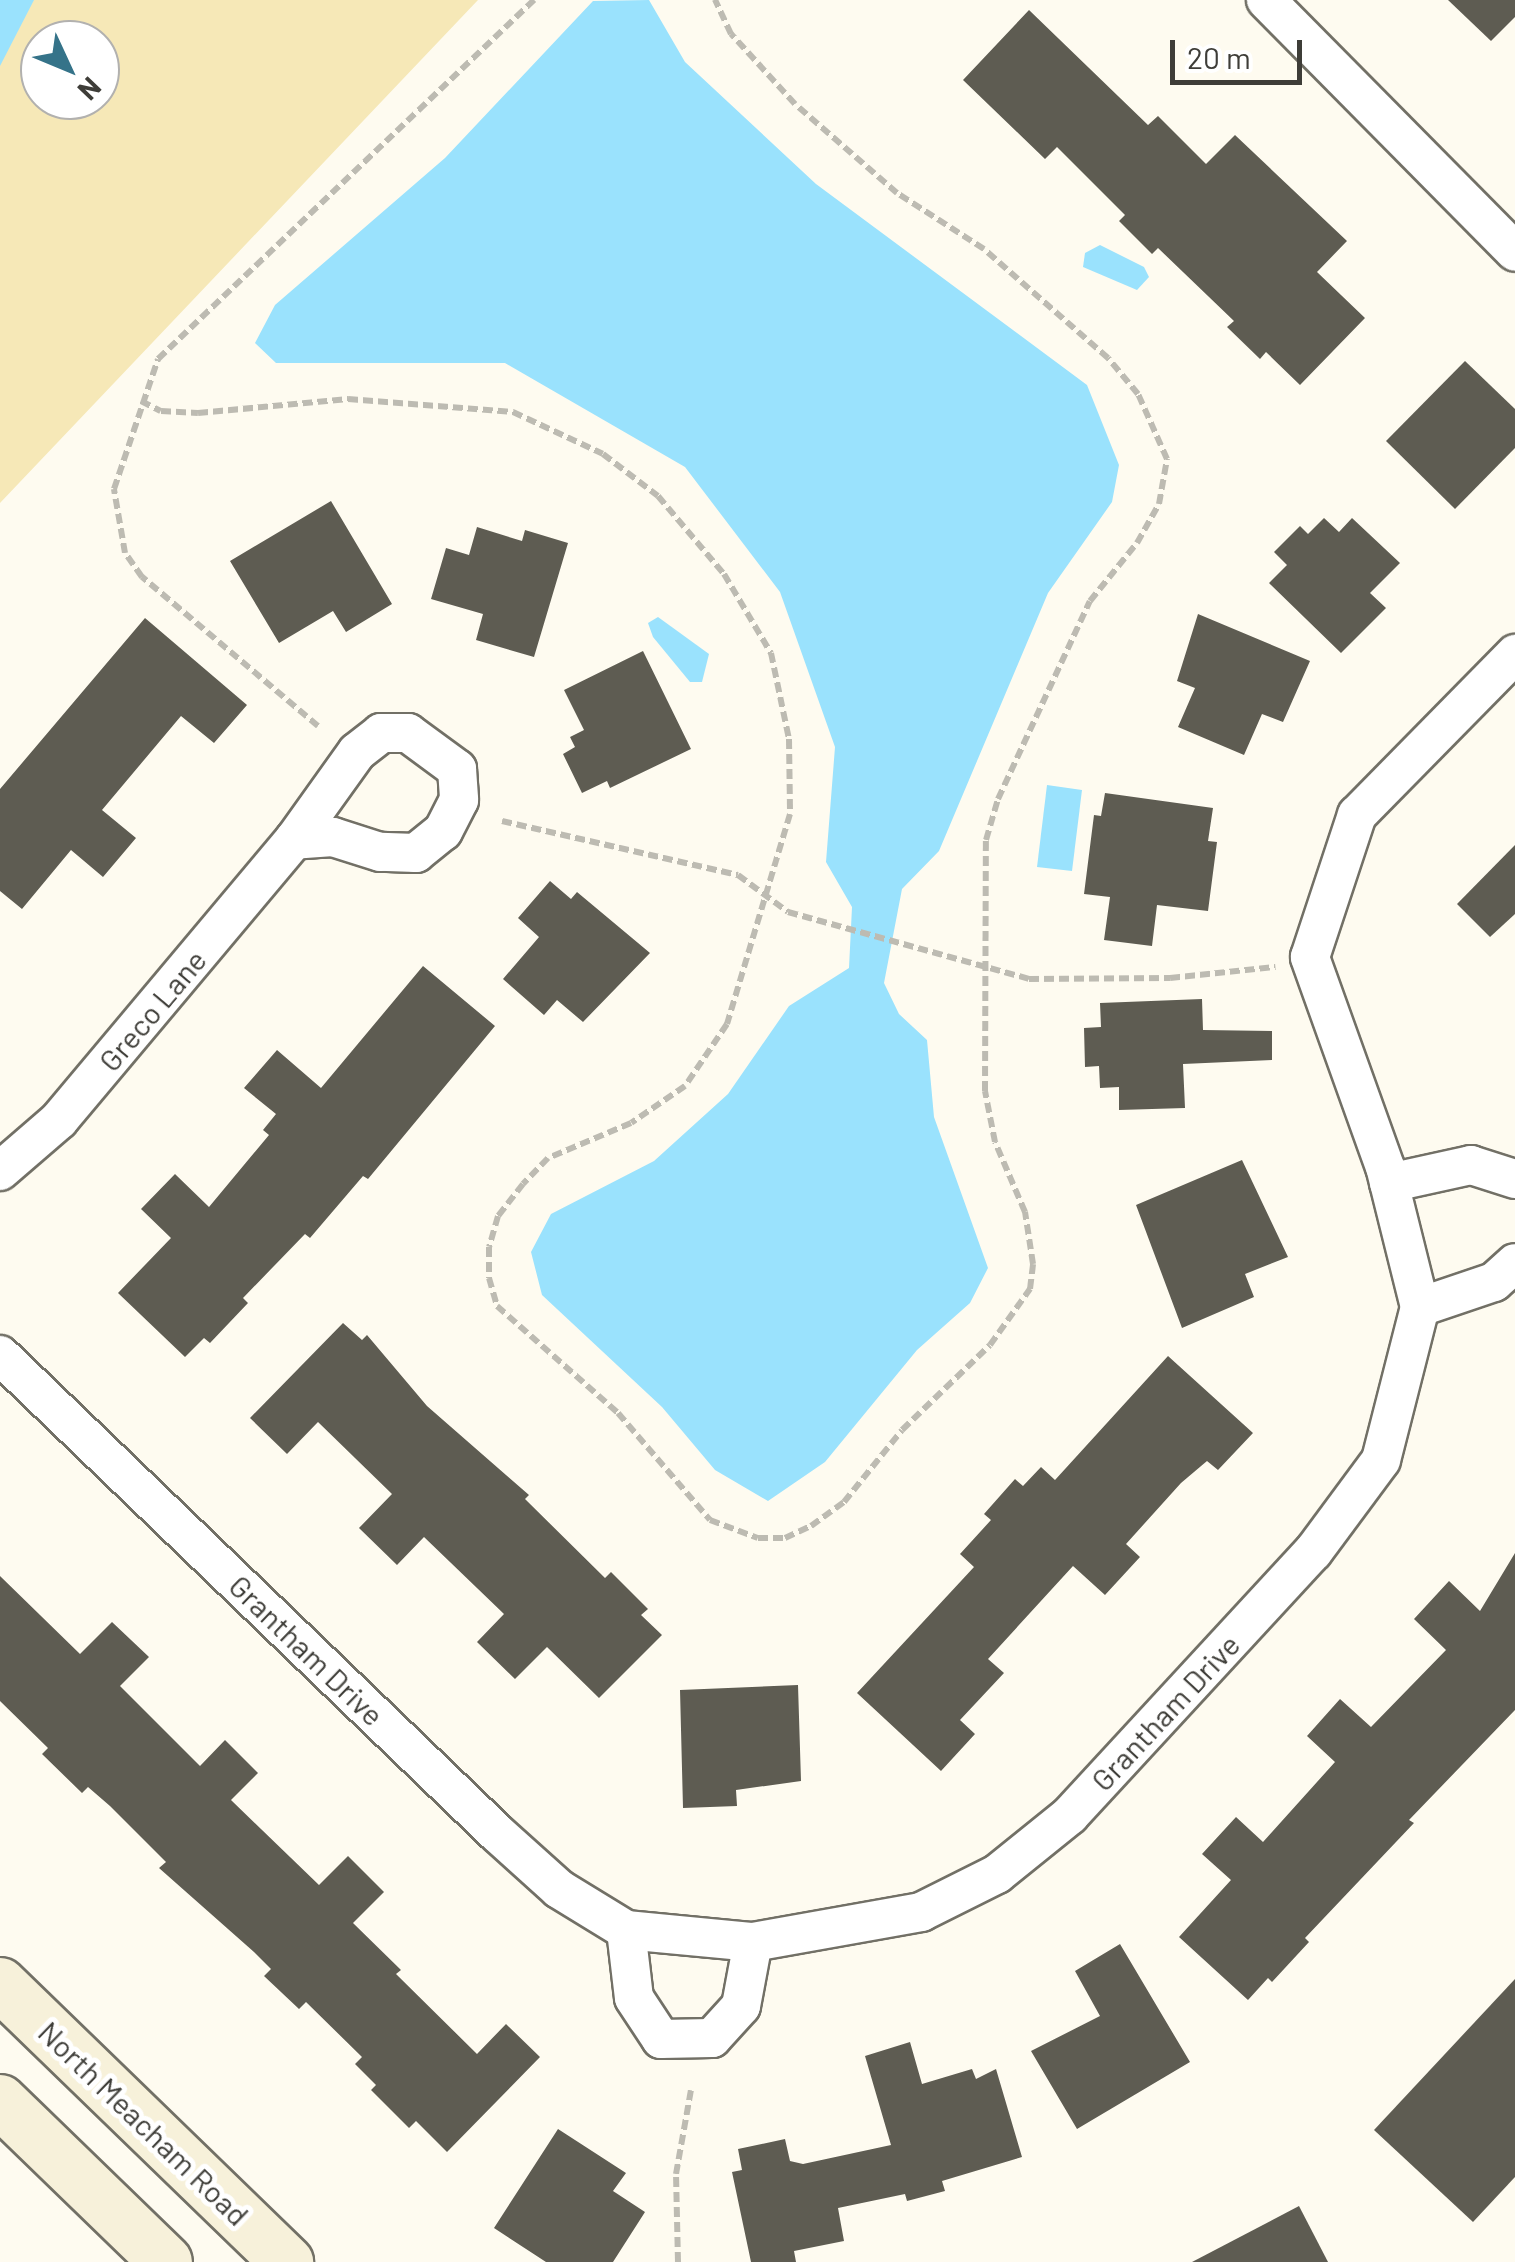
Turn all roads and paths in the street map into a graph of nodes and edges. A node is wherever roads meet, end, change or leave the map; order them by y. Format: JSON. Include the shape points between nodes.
{"nodes":[{"id":1,"x":534,"y":0,"type":"edge"},
{"id":2,"x":715,"y":0,"type":"edge"},
{"id":3,"x":1266,"y":0,"type":"edge"},
{"id":4,"x":1515,"y":252,"type":"edge"},
{"id":5,"x":142,"y":401,"type":"junction"},
{"id":6,"x":1515,"y":654,"type":"edge"},
{"id":7,"x":318,"y":726,"type":"dead end"},
{"id":8,"x":502,"y":821,"type":"dead end"},
{"id":9,"x":294,"y":840,"type":"dead end"},
{"id":10,"x":767,"y":897,"type":"junction"},
{"id":11,"x":1310,"y":957,"type":"junction"},
{"id":12,"x":986,"y":968,"type":"junction"},
{"id":13,"x":0,"y":1171,"type":"edge"},
{"id":14,"x":1515,"y":1179,"type":"edge"},
{"id":15,"x":1389,"y":1183,"type":"junction"},
{"id":16,"x":1515,"y":1263,"type":"edge"},
{"id":17,"x":1420,"y":1307,"type":"junction"},
{"id":18,"x":0,"y":1355,"type":"edge"},
{"id":19,"x":626,"y":1930,"type":"junction"},
{"id":20,"x":753,"y":1942,"type":"junction"},
{"id":21,"x":0,"y":1984,"type":"edge"},
{"id":22,"x":691,"y":2090,"type":"dead end"},
{"id":23,"x":0,"y":2101,"type":"edge"},
{"id":24,"x":166,"y":2262,"type":"edge"},
{"id":25,"x":287,"y":2262,"type":"edge"},
{"id":26,"x":678,"y":2262,"type":"edge"}],
"edges":[{"from":1,"to":5,"type":"path","via":[[158,359]]},
{"from":2,"to":12,"type":"path","via":[[731,34],[796,104],[897,193],[984,249],[1108,358],[1138,394],[1163,445],[1160,504],[1138,544],[1090,601],[998,799],[986,840]]},
{"from":3,"to":4,"type":"street"},
{"from":5,"to":7,"type":"path","via":[[114,489],[125,553],[142,577]]},
{"from":5,"to":10,"type":"path","via":[[198,413],[348,400],[513,412],[603,454],[658,496],[724,574],[771,653],[789,739],[790,814]]},
{"from":6,"to":11,"type":"street","via":[[1357,815]]},
{"from":8,"to":10,"type":"path","via":[[738,875]]},
{"from":9,"to":13,"type":"street","name":"Greco Lane","via":[[60,1120]]},
{"from":10,"to":12,"type":"path","via":[[788,912],[834,927],[921,944]]},
{"from":10,"to":12,"type":"path","via":[[727,1024],[686,1086],[631,1123],[548,1158],[498,1216],[488,1247],[497,1306],[618,1413],[710,1520],[736,1531],[785,1538],[844,1502],[938,1390],[990,1344],[1030,1290],[1025,1212],[994,1142],[985,1091]]},
{"from":11,"to":12,"type":"path","via":[[1268,969],[1170,978],[1028,979]]},
{"from":11,"to":15,"type":"street","name":"Grantham Drive"},
{"from":14,"to":15,"type":"street","via":[[1471,1165]]},
{"from":15,"to":17,"type":"street","name":"Grantham Drive"},
{"from":16,"to":17,"type":"street","via":[[1494,1282]]},
{"from":17,"to":20,"type":"street","name":"Grantham Drive","via":[[1381,1460],[1313,1552],[1070,1815],[996,1874],[921,1912]]},
{"from":18,"to":19,"type":"street","name":"Grantham Drive","via":[[498,1834],[559,1889]]},
{"from":19,"to":20,"type":"street","name":"Grantham Drive"},
{"from":19,"to":20,"type":"street","via":[[634,1998],[661,2039],[712,2038],[740,2006]]},
{"from":21,"to":25,"type":"main road","name":"North Meacham Road"},
{"from":22,"to":26,"type":"path","via":[[676,2174]]},
{"from":23,"to":24,"type":"main road"}]}
